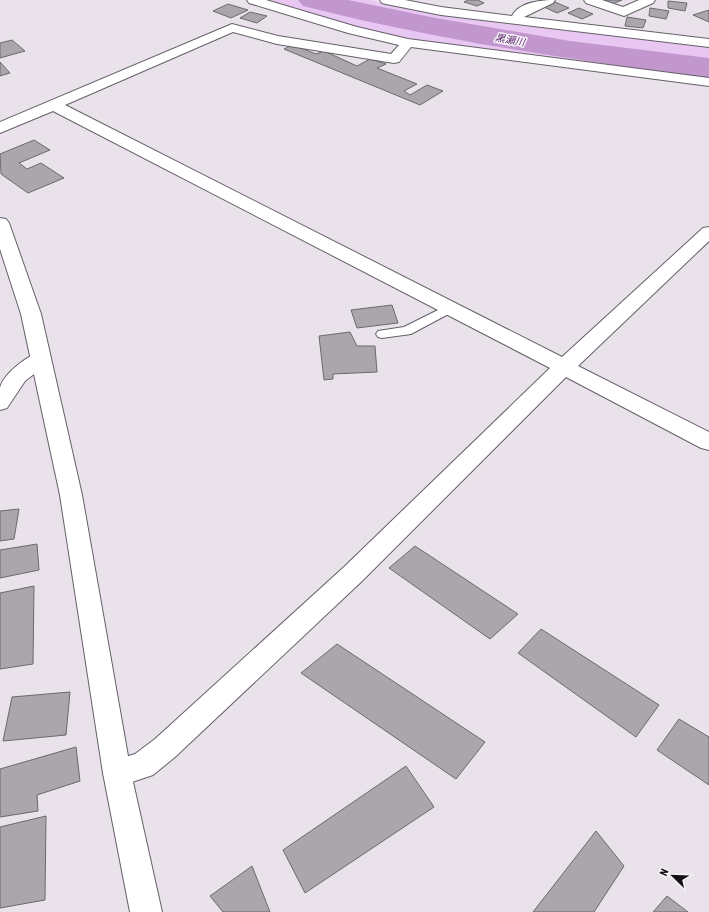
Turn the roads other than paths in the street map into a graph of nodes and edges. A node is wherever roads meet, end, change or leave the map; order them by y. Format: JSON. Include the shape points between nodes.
{"nodes":[{"id":1,"x":253,"y":0,"type":"edge"},
{"id":2,"x":386,"y":0,"type":"edge"},
{"id":3,"x":549,"y":0,"type":"edge"},
{"id":4,"x":590,"y":0,"type":"edge"},
{"id":5,"x":649,"y":0,"type":"edge"},
{"id":6,"x":517,"y":19,"type":"junction"},
{"id":7,"x":408,"y":43,"type":"junction"},
{"id":8,"x":709,"y":43,"type":"edge"},
{"id":9,"x":709,"y":82,"type":"edge"},
{"id":10,"x":55,"y":106,"type":"junction"},
{"id":11,"x":0,"y":128,"type":"edge"},
{"id":12,"x":0,"y":223,"type":"edge"},
{"id":13,"x":709,"y":232,"type":"edge"},
{"id":14,"x":450,"y":308,"type":"junction"},
{"id":15,"x":382,"y":334,"type":"dead end"},
{"id":16,"x":40,"y":359,"type":"junction"},
{"id":17,"x":563,"y":368,"type":"junction"},
{"id":18,"x":0,"y":403,"type":"edge"},
{"id":19,"x":709,"y":442,"type":"edge"},
{"id":20,"x":117,"y":773,"type":"junction"},
{"id":21,"x":146,"y":912,"type":"edge"}],
"edges":[{"from":1,"to":7,"type":"street","via":[[353,30]]},
{"from":2,"to":6,"type":"street","via":[[441,11]]},
{"from":3,"to":6,"type":"street","via":[[520,13]]},
{"from":4,"to":5,"type":"street","via":[[624,12]]},
{"from":6,"to":8,"type":"street"},
{"from":7,"to":9,"type":"street"},
{"from":7,"to":10,"type":"street","via":[[394,59],[277,40],[232,28]]},
{"from":10,"to":11,"type":"street"},
{"from":10,"to":14,"type":"street"},
{"from":12,"to":16,"type":"street","via":[[31,314]]},
{"from":13,"to":17,"type":"street"},
{"from":14,"to":15,"type":"lane","via":[[407,331]]},
{"from":14,"to":17,"type":"street"},
{"from":16,"to":18,"type":"street","via":[[18,376]]},
{"from":16,"to":20,"type":"street","via":[[72,495]]},
{"from":17,"to":19,"type":"street"},
{"from":17,"to":20,"type":"street","via":[[353,574],[165,748],[143,765]]},
{"from":20,"to":21,"type":"street"}]}
